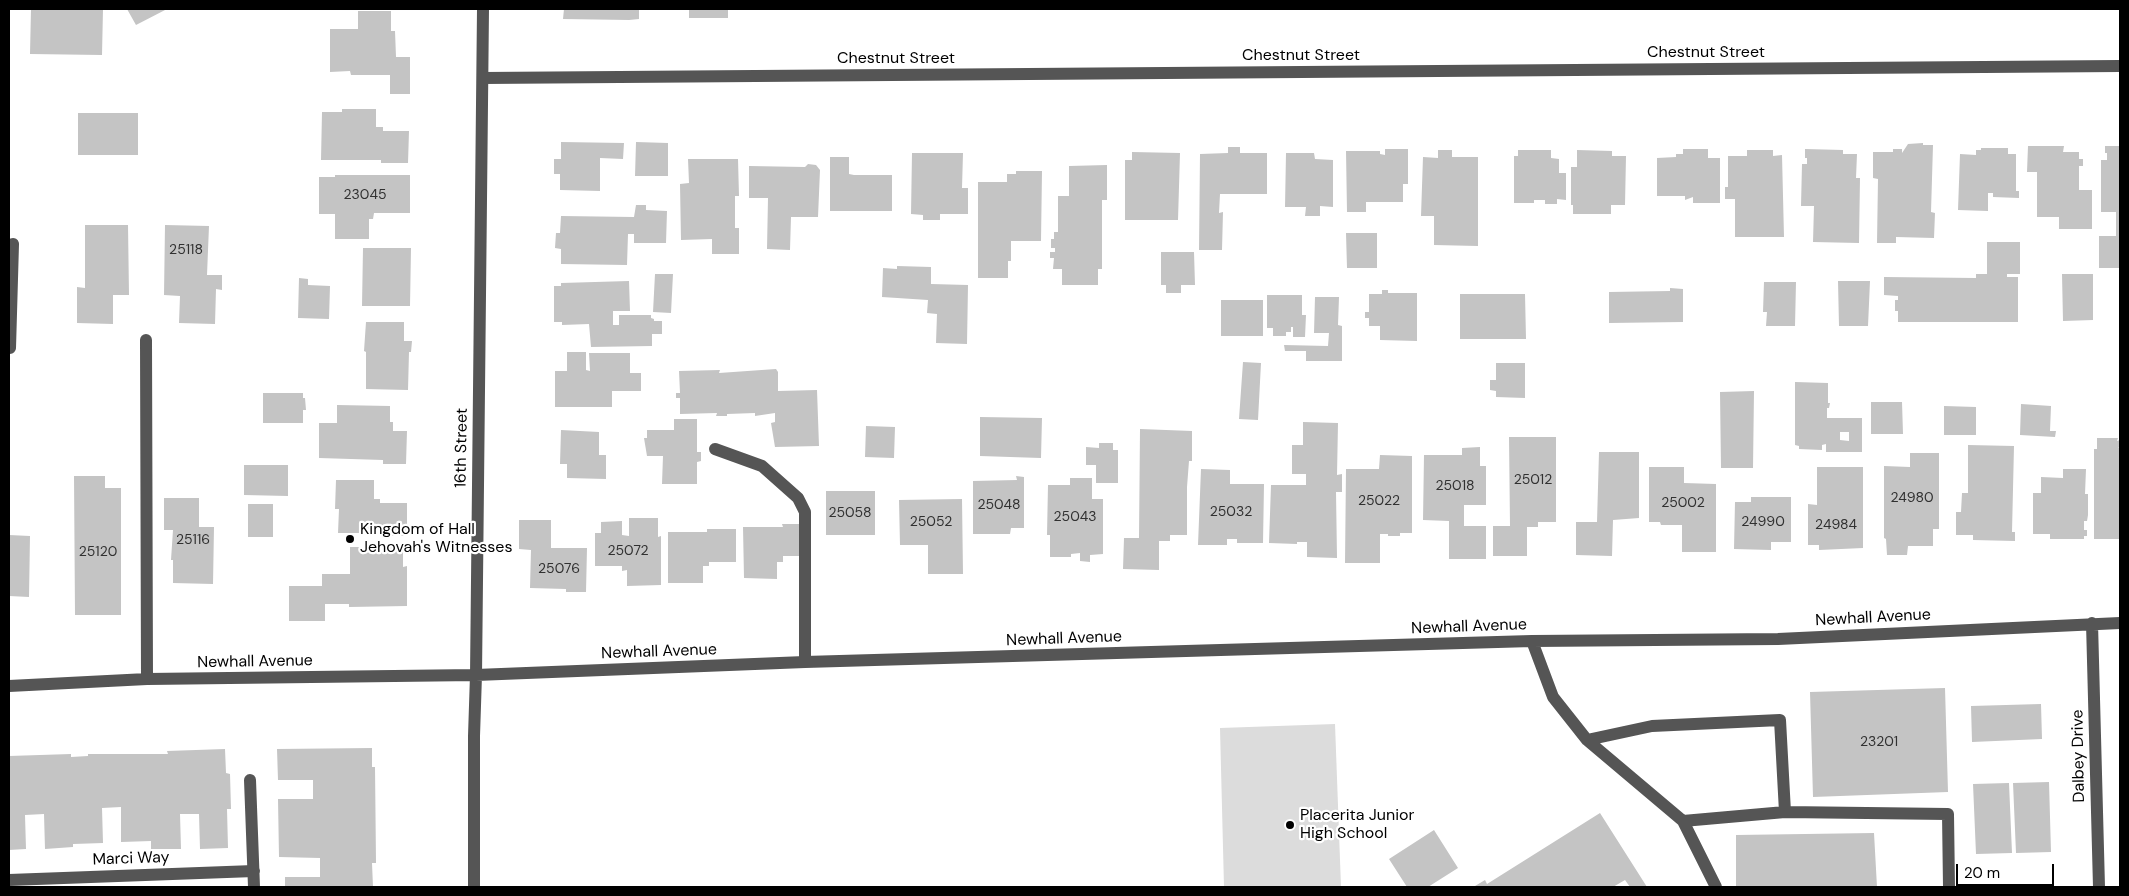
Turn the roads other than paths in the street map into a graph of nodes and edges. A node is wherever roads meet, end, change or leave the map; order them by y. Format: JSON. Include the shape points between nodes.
{"nodes":[{"id":1,"x":483,"y":9,"type":"edge"},
{"id":2,"x":2120,"y":66,"type":"edge"},
{"id":3,"x":483,"y":78,"type":"junction"},
{"id":4,"x":9,"y":244,"type":"edge"},
{"id":5,"x":146,"y":340,"type":"dead end"},
{"id":6,"x":9,"y":348,"type":"edge"},
{"id":7,"x":715,"y":449,"type":"dead end"},
{"id":8,"x":2120,"y":623,"type":"edge"},
{"id":9,"x":2092,"y":624,"type":"junction"},
{"id":10,"x":1532,"y":641,"type":"junction"},
{"id":11,"x":805,"y":662,"type":"junction"},
{"id":12,"x":476,"y":675,"type":"junction"},
{"id":13,"x":147,"y":679,"type":"junction"},
{"id":14,"x":9,"y":686,"type":"edge"},
{"id":15,"x":1588,"y":740,"type":"junction"},
{"id":16,"x":250,"y":780,"type":"dead end"},
{"id":17,"x":1785,"y":812,"type":"junction"},
{"id":18,"x":1683,"y":821,"type":"junction"},
{"id":19,"x":254,"y":871,"type":"junction"},
{"id":20,"x":9,"y":880,"type":"edge"},
{"id":21,"x":254,"y":887,"type":"edge"},
{"id":22,"x":474,"y":887,"type":"edge"},
{"id":23,"x":1716,"y":887,"type":"edge"},
{"id":24,"x":1949,"y":887,"type":"edge"},
{"id":25,"x":2099,"y":887,"type":"edge"}],
"edges":[{"from":1,"to":3,"type":"street","name":"16th Street"},
{"from":2,"to":3,"type":"street","name":"Chestnut Street"},
{"from":3,"to":12,"type":"street","name":"16th Street"},
{"from":4,"to":6,"type":"street","via":[[12,244]]},
{"from":5,"to":13,"type":"street"},
{"from":7,"to":11,"type":"street","via":[[762,466],[798,498],[805,512]]},
{"from":8,"to":9,"type":"street","name":"Newhall Avenue"},
{"from":9,"to":10,"type":"street","name":"Newhall Avenue","via":[[1778,639]]},
{"from":9,"to":25,"type":"street","name":"Dalbey Drive"},
{"from":10,"to":11,"type":"street","name":"Newhall Avenue"},
{"from":10,"to":15,"type":"street","via":[[1553,696]]},
{"from":11,"to":12,"type":"street","name":"Newhall Avenue"},
{"from":12,"to":13,"type":"street","name":"Newhall Avenue"},
{"from":12,"to":22,"type":"street","name":"16th Street"},
{"from":13,"to":14,"type":"street","name":"Newhall Avenue"},
{"from":15,"to":17,"type":"street","via":[[1652,726],[1780,720]]},
{"from":15,"to":18,"type":"street"},
{"from":16,"to":19,"type":"street"},
{"from":17,"to":18,"type":"street"},
{"from":17,"to":24,"type":"street","via":[[1948,814]]},
{"from":18,"to":23,"type":"street"},
{"from":19,"to":20,"type":"street","name":"Marci Way"},
{"from":19,"to":21,"type":"street"}]}
